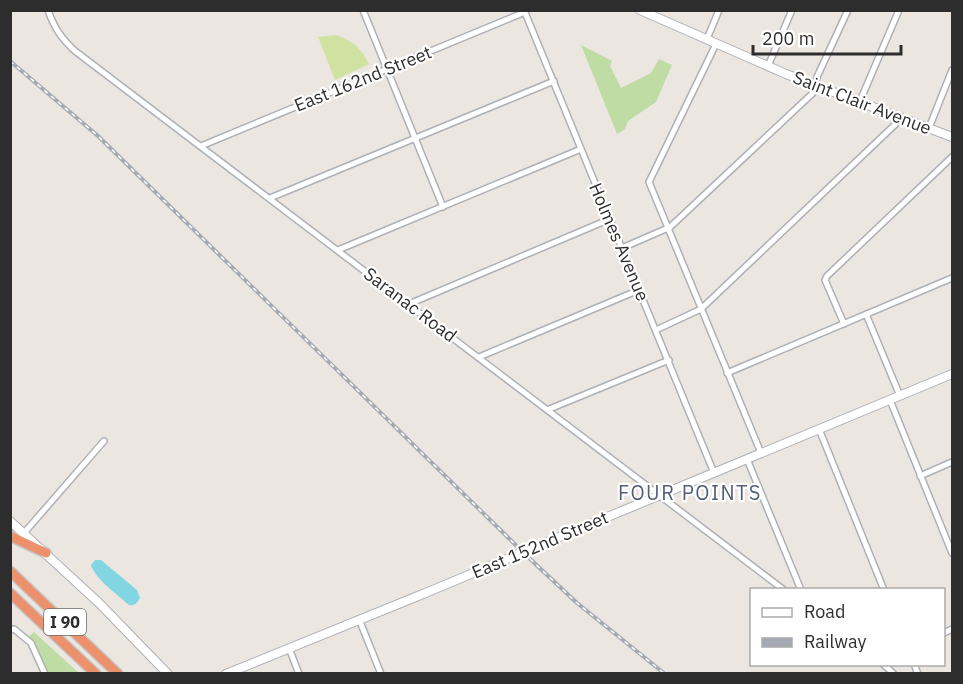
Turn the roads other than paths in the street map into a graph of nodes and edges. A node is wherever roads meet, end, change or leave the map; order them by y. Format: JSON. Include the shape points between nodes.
{"nodes":[{"id":1,"x":48,"y":10,"type":"edge"},
{"id":2,"x":363,"y":10,"type":"edge"},
{"id":3,"x":640,"y":10,"type":"edge"},
{"id":4,"x":719,"y":10,"type":"edge"},
{"id":5,"x":792,"y":10,"type":"edge"},
{"id":6,"x":848,"y":10,"type":"edge"},
{"id":7,"x":899,"y":10,"type":"edge"},
{"id":8,"x":525,"y":11,"type":"edge"},
{"id":9,"x":707,"y":39,"type":"junction"},
{"id":10,"x":716,"y":44,"type":"junction"},
{"id":11,"x":768,"y":66,"type":"junction"},
{"id":12,"x":387,"y":69,"type":"junction"},
{"id":13,"x":952,"y":70,"type":"edge"},
{"id":14,"x":554,"y":81,"type":"junction"},
{"id":15,"x":816,"y":86,"type":"junction"},
{"id":16,"x":860,"y":101,"type":"junction"},
{"id":17,"x":902,"y":118,"type":"junction"},
{"id":18,"x":929,"y":128,"type":"junction"},
{"id":19,"x":952,"y":137,"type":"edge"},
{"id":20,"x":414,"y":138,"type":"junction"},
{"id":21,"x":201,"y":146,"type":"junction"},
{"id":22,"x":581,"y":149,"type":"junction"},
{"id":23,"x":952,"y":157,"type":"edge"},
{"id":24,"x":270,"y":198,"type":"junction"},
{"id":25,"x":443,"y":207,"type":"junction"},
{"id":26,"x":610,"y":219,"type":"junction"},
{"id":27,"x":668,"y":229,"type":"junction"},
{"id":28,"x":622,"y":248,"type":"junction"},
{"id":29,"x":338,"y":250,"type":"junction"},
{"id":30,"x":952,"y":278,"type":"edge"},
{"id":31,"x":639,"y":290,"type":"junction"},
{"id":32,"x":409,"y":304,"type":"junction"},
{"id":33,"x":701,"y":309,"type":"junction"},
{"id":34,"x":866,"y":314,"type":"junction"},
{"id":35,"x":844,"y":324,"type":"junction"},
{"id":36,"x":656,"y":330,"type":"junction"},
{"id":37,"x":479,"y":357,"type":"junction"},
{"id":38,"x":669,"y":360,"type":"junction"},
{"id":39,"x":727,"y":373,"type":"junction"},
{"id":40,"x":952,"y":374,"type":"edge"},
{"id":41,"x":900,"y":396,"type":"junction"},
{"id":42,"x":890,"y":400,"type":"junction"},
{"id":43,"x":548,"y":410,"type":"junction"},
{"id":44,"x":819,"y":429,"type":"junction"},
{"id":45,"x":104,"y":441,"type":"dead end"},
{"id":46,"x":761,"y":453,"type":"junction"},
{"id":47,"x":747,"y":459,"type":"junction"},
{"id":48,"x":952,"y":462,"type":"edge"},
{"id":49,"x":714,"y":473,"type":"junction"},
{"id":50,"x":920,"y":476,"type":"junction"},
{"id":51,"x":660,"y":495,"type":"junction"},
{"id":52,"x":10,"y":521,"type":"edge"},
{"id":53,"x":24,"y":534,"type":"junction"},
{"id":54,"x":10,"y":536,"type":"edge"},
{"id":55,"x":952,"y":549,"type":"edge"},
{"id":56,"x":46,"y":553,"type":"junction"},
{"id":57,"x":10,"y":571,"type":"edge"},
{"id":58,"x":781,"y":588,"type":"edge"},
{"id":59,"x":800,"y":588,"type":"edge"},
{"id":60,"x":883,"y":588,"type":"edge"},
{"id":61,"x":10,"y":593,"type":"edge"},
{"id":62,"x":359,"y":619,"type":"junction"},
{"id":63,"x":10,"y":630,"type":"edge"},
{"id":64,"x":289,"y":648,"type":"junction"},
{"id":65,"x":45,"y":674,"type":"edge"},
{"id":66,"x":96,"y":674,"type":"edge"},
{"id":67,"x":118,"y":674,"type":"edge"},
{"id":68,"x":166,"y":674,"type":"edge"},
{"id":69,"x":226,"y":674,"type":"edge"},
{"id":70,"x":299,"y":674,"type":"edge"},
{"id":71,"x":381,"y":674,"type":"edge"}],
"edges":[{"from":1,"to":21,"type":"street","name":"Saranac Road","via":[[54,27],[75,51]]},
{"from":2,"to":12,"type":"street"},
{"from":3,"to":9,"type":"street","name":"Saint Clair Avenue"},
{"from":4,"to":9,"type":"street"},
{"from":5,"to":11,"type":"street"},
{"from":6,"to":15,"type":"street"},
{"from":7,"to":16,"type":"street"},
{"from":8,"to":12,"type":"street","name":"East 162nd Street"},
{"from":8,"to":14,"type":"street","name":"Holmes Avenue"},
{"from":9,"to":10,"type":"street","name":"Saint Clair Avenue"},
{"from":10,"to":11,"type":"street","name":"Saint Clair Avenue"},
{"from":10,"to":27,"type":"street","via":[[649,182]]},
{"from":11,"to":15,"type":"street","name":"Saint Clair Avenue"},
{"from":12,"to":20,"type":"street"},
{"from":12,"to":21,"type":"street","name":"East 162nd Street"},
{"from":13,"to":18,"type":"street"},
{"from":14,"to":20,"type":"street"},
{"from":14,"to":22,"type":"street","name":"Holmes Avenue"},
{"from":15,"to":16,"type":"street","name":"Saint Clair Avenue"},
{"from":15,"to":27,"type":"street","via":[[793,113]]},
{"from":16,"to":17,"type":"street","name":"Saint Clair Avenue"},
{"from":17,"to":18,"type":"street","name":"Saint Clair Avenue"},
{"from":17,"to":33,"type":"street"},
{"from":18,"to":19,"type":"street","name":"Saint Clair Avenue"},
{"from":20,"to":24,"type":"street"},
{"from":20,"to":25,"type":"street"},
{"from":21,"to":24,"type":"street","name":"Saranac Road"},
{"from":22,"to":25,"type":"street"},
{"from":22,"to":26,"type":"street","name":"Holmes Avenue"},
{"from":23,"to":35,"type":"street","via":[[825,280]]},
{"from":24,"to":29,"type":"street","name":"Saranac Road"},
{"from":25,"to":29,"type":"street"},
{"from":26,"to":28,"type":"street","name":"Holmes Avenue"},
{"from":26,"to":32,"type":"street"},
{"from":27,"to":28,"type":"street"},
{"from":27,"to":33,"type":"street"},
{"from":28,"to":31,"type":"street","name":"Holmes Avenue"},
{"from":29,"to":32,"type":"street","name":"Saranac Road"},
{"from":30,"to":34,"type":"street"},
{"from":31,"to":36,"type":"street","name":"Holmes Avenue"},
{"from":31,"to":37,"type":"street"},
{"from":32,"to":37,"type":"street","name":"Saranac Road"},
{"from":33,"to":36,"type":"street"},
{"from":33,"to":39,"type":"street"},
{"from":34,"to":35,"type":"street"},
{"from":34,"to":41,"type":"street"},
{"from":35,"to":39,"type":"street"},
{"from":36,"to":38,"type":"street","name":"Holmes Avenue"},
{"from":37,"to":43,"type":"street","name":"Saranac Road"},
{"from":38,"to":43,"type":"street"},
{"from":38,"to":49,"type":"street","name":"Holmes Avenue"},
{"from":39,"to":46,"type":"street"},
{"from":40,"to":41,"type":"street","name":"East 152nd Street"},
{"from":41,"to":42,"type":"street","name":"East 152nd Street"},
{"from":42,"to":44,"type":"street","name":"East 152nd Street"},
{"from":42,"to":50,"type":"street"},
{"from":43,"to":51,"type":"street","name":"Saranac Road"},
{"from":44,"to":46,"type":"street","name":"East 152nd Street"},
{"from":44,"to":60,"type":"street"},
{"from":45,"to":53,"type":"street"},
{"from":46,"to":47,"type":"street","name":"East 152nd Street"},
{"from":47,"to":49,"type":"street","name":"East 152nd Street"},
{"from":47,"to":59,"type":"street"},
{"from":48,"to":50,"type":"street"},
{"from":49,"to":51,"type":"street","name":"East 152nd Street"},
{"from":50,"to":55,"type":"street"},
{"from":51,"to":58,"type":"street","name":"Saranac Road"},
{"from":51,"to":62,"type":"street","name":"East 152nd Street","bridge":true},
{"from":52,"to":53,"type":"street"},
{"from":53,"to":56,"type":"street"},
{"from":54,"to":56,"type":"highway"},
{"from":56,"to":68,"type":"street"},
{"from":57,"to":67,"type":"highway","number":"I 90"},
{"from":61,"to":66,"type":"highway","number":"I 90"},
{"from":62,"to":64,"type":"street","name":"East 152nd Street"},
{"from":62,"to":71,"type":"street"},
{"from":63,"to":65,"type":"street","via":[[31,643]]},
{"from":64,"to":69,"type":"street","name":"East 152nd Street"},
{"from":64,"to":70,"type":"street"}]}
